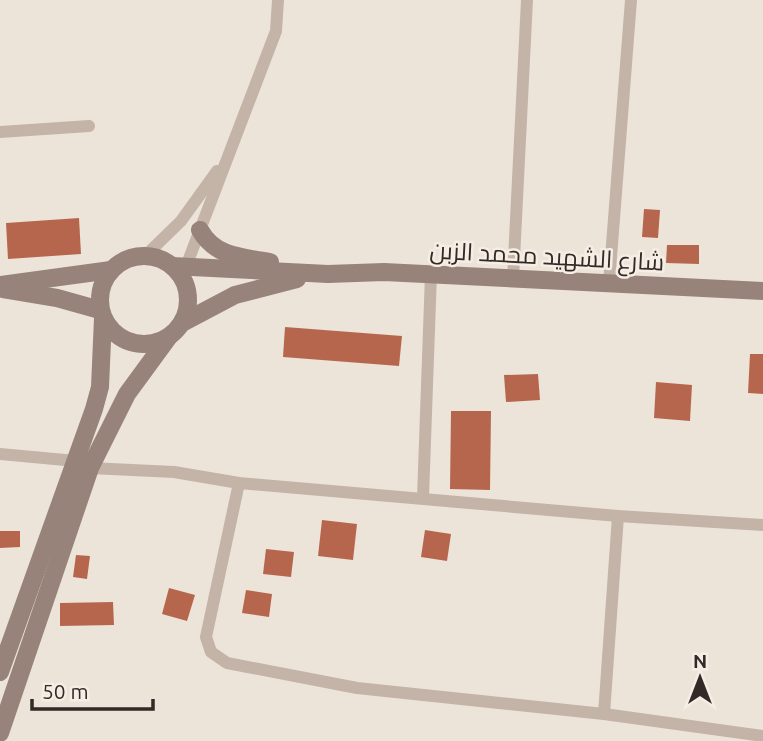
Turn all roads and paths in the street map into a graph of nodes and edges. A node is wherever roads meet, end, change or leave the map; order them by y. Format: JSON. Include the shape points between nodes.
{"nodes":[{"id":1,"x":278,"y":0,"type":"edge"},
{"id":2,"x":527,"y":0,"type":"edge"},
{"id":3,"x":631,"y":0,"type":"edge"},
{"id":4,"x":89,"y":126,"type":"dead end"},
{"id":5,"x":0,"y":132,"type":"edge"},
{"id":6,"x":229,"y":154,"type":"junction"},
{"id":7,"x":200,"y":230,"type":"junction"},
{"id":8,"x":145,"y":256,"type":"junction"},
{"id":9,"x":111,"y":270,"type":"junction"},
{"id":10,"x":180,"y":270,"type":"junction"},
{"id":11,"x":328,"y":274,"type":"junction"},
{"id":12,"x":431,"y":274,"type":"junction"},
{"id":13,"x":513,"y":279,"type":"junction"},
{"id":14,"x":609,"y":284,"type":"junction"},
{"id":15,"x":0,"y":287,"type":"edge"},
{"id":16,"x":763,"y":291,"type":"edge"},
{"id":17,"x":101,"y":314,"type":"junction"},
{"id":18,"x":182,"y":323,"type":"junction"},
{"id":19,"x":168,"y":338,"type":"junction"},
{"id":20,"x":0,"y":454,"type":"edge"},
{"id":21,"x":83,"y":464,"type":"junction"},
{"id":22,"x":239,"y":483,"type":"junction"},
{"id":23,"x":423,"y":497,"type":"junction"},
{"id":24,"x":618,"y":516,"type":"junction"},
{"id":25,"x":763,"y":525,"type":"edge"},
{"id":26,"x":6,"y":633,"type":"edge"},
{"id":27,"x":0,"y":672,"type":"edge"},
{"id":28,"x":604,"y":714,"type":"junction"},
{"id":29,"x":0,"y":733,"type":"edge"},
{"id":30,"x":763,"y":736,"type":"edge"}],
"edges":[{"from":1,"to":6,"type":"street","via":[[276,31]]},
{"from":2,"to":13,"type":"street"},
{"from":3,"to":14,"type":"street"},
{"from":4,"to":5,"type":"street"},
{"from":6,"to":7,"type":"street"},
{"from":6,"to":8,"type":"street","via":[[181,221]]},
{"from":7,"to":10,"type":"street"},
{"from":7,"to":11,"type":"street","via":[[220,251]]},
{"from":8,"to":9,"type":"street","via":[[127,259]]},
{"from":8,"to":10,"type":"street"},
{"from":9,"to":15,"type":"street"},
{"from":9,"to":17,"type":"street","via":[[101,288]]},
{"from":10,"to":11,"type":"street","name":"شارع الشهيد محمد الزبن"},
{"from":10,"to":18,"type":"street","via":[[188,295]]},
{"from":11,"to":12,"type":"street","name":"شارع الشهيد محمد الزبن"},
{"from":11,"to":18,"type":"street","name":"شارع الشهيد محمد الزبن","via":[[235,295]]},
{"from":12,"to":13,"type":"street","name":"شارع الشهيد محمد الزبن"},
{"from":12,"to":23,"type":"street"},
{"from":13,"to":14,"type":"street","name":"شارع الشهيد محمد الزبن"},
{"from":14,"to":16,"type":"street","name":"شارع الشهيد محمد الزبن"},
{"from":15,"to":17,"type":"street","via":[[57,298]]},
{"from":17,"to":19,"type":"street","via":[[114,334],[131,343],[150,345]]},
{"from":17,"to":21,"type":"street","via":[[100,387]]},
{"from":18,"to":19,"type":"street"},
{"from":19,"to":21,"type":"street"},
{"from":20,"to":21,"type":"street"},
{"from":21,"to":22,"type":"street"},
{"from":21,"to":26,"type":"street"},
{"from":21,"to":29,"type":"street"},
{"from":22,"to":23,"type":"street"},
{"from":22,"to":28,"type":"street","via":[[208,621],[207,645],[216,657],[272,673],[357,688]]},
{"from":23,"to":24,"type":"street"},
{"from":24,"to":25,"type":"street"},
{"from":24,"to":28,"type":"street"},
{"from":26,"to":27,"type":"street"},
{"from":28,"to":30,"type":"street"}]}
